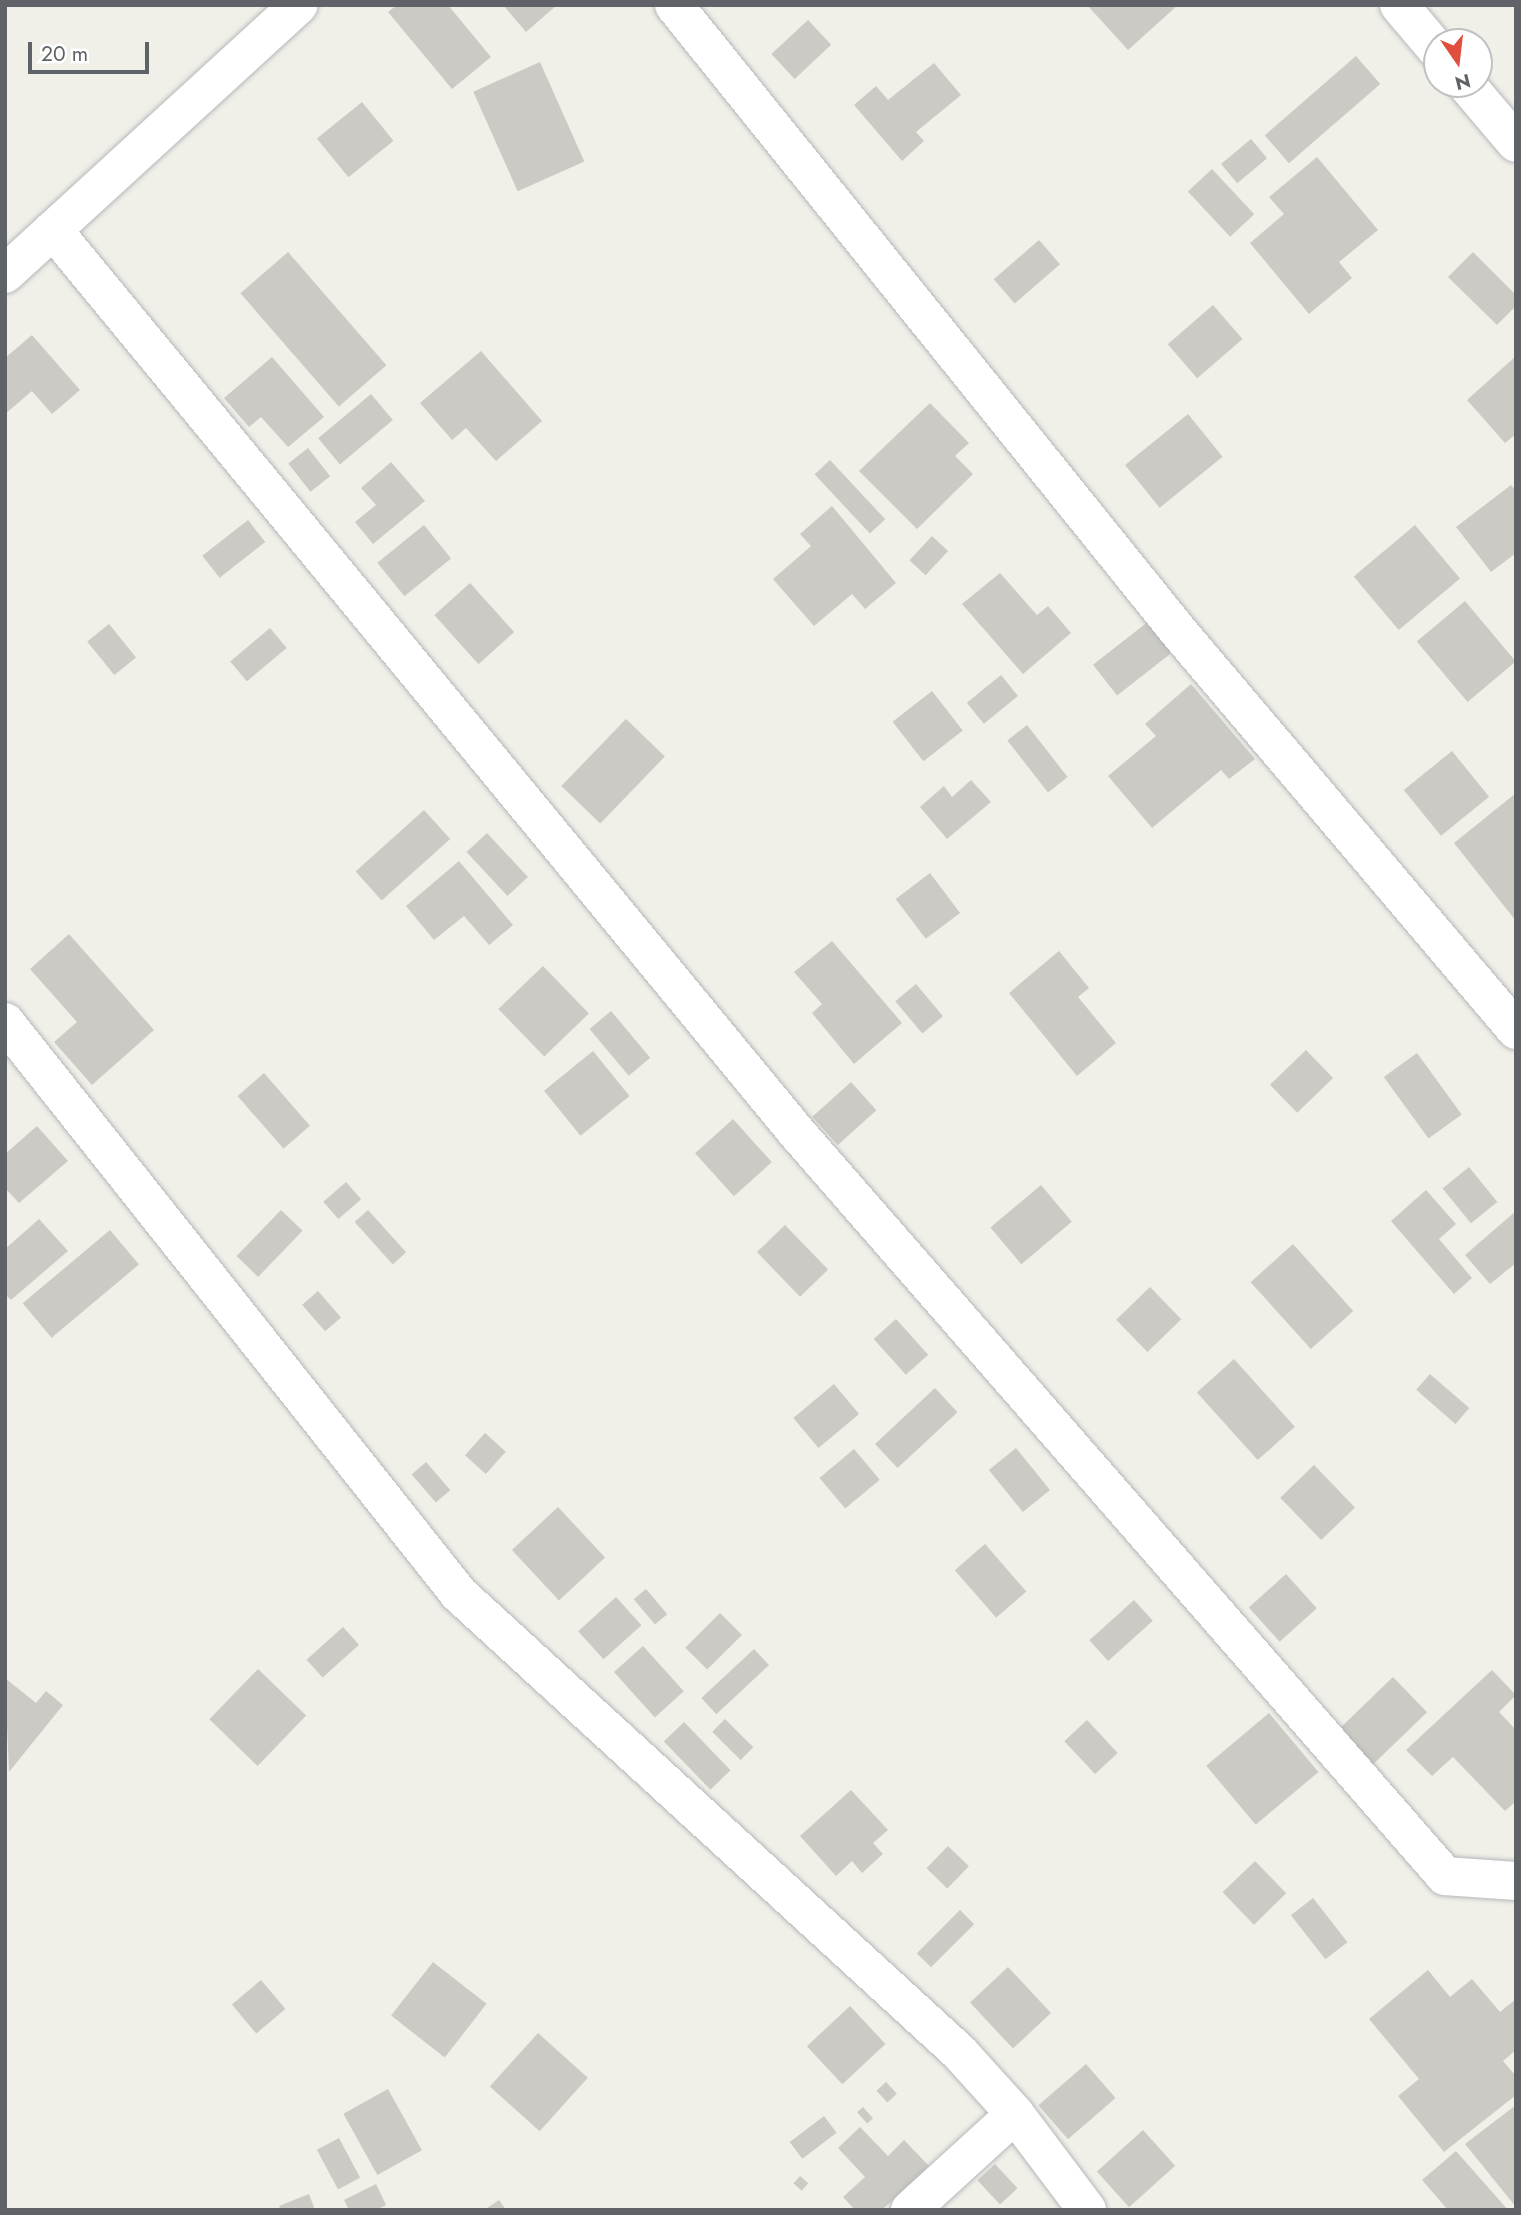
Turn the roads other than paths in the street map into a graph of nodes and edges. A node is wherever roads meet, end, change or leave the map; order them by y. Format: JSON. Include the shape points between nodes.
{"nodes":[{"id":1,"x":299,"y":5,"type":"edge"},
{"id":2,"x":674,"y":5,"type":"edge"},
{"id":3,"x":1399,"y":5,"type":"edge"},
{"id":4,"x":1423,"y":33,"type":"edge"},
{"id":5,"x":1478,"y":98,"type":"edge"},
{"id":6,"x":1516,"y":143,"type":"edge"},
{"id":7,"x":53,"y":230,"type":"junction"},
{"id":8,"x":5,"y":274,"type":"edge"},
{"id":9,"x":5,"y":1022,"type":"edge"},
{"id":10,"x":1516,"y":1030,"type":"edge"},
{"id":11,"x":1516,"y":1881,"type":"edge"},
{"id":12,"x":1015,"y":2114,"type":"junction"},
{"id":13,"x":910,"y":2210,"type":"edge"},
{"id":14,"x":1087,"y":2210,"type":"edge"}],
"edges":[{"from":1,"to":7,"type":"street"},
{"from":2,"to":10,"type":"street","via":[[1178,631]]},
{"from":3,"to":4,"type":"street"},
{"from":5,"to":6,"type":"street"},
{"from":7,"to":8,"type":"street"},
{"from":7,"to":11,"type":"street","via":[[798,1134],[1445,1876]]},
{"from":9,"to":12,"type":"street","via":[[459,1594],[959,2052]]},
{"from":12,"to":13,"type":"street"},
{"from":12,"to":14,"type":"street"}]}
